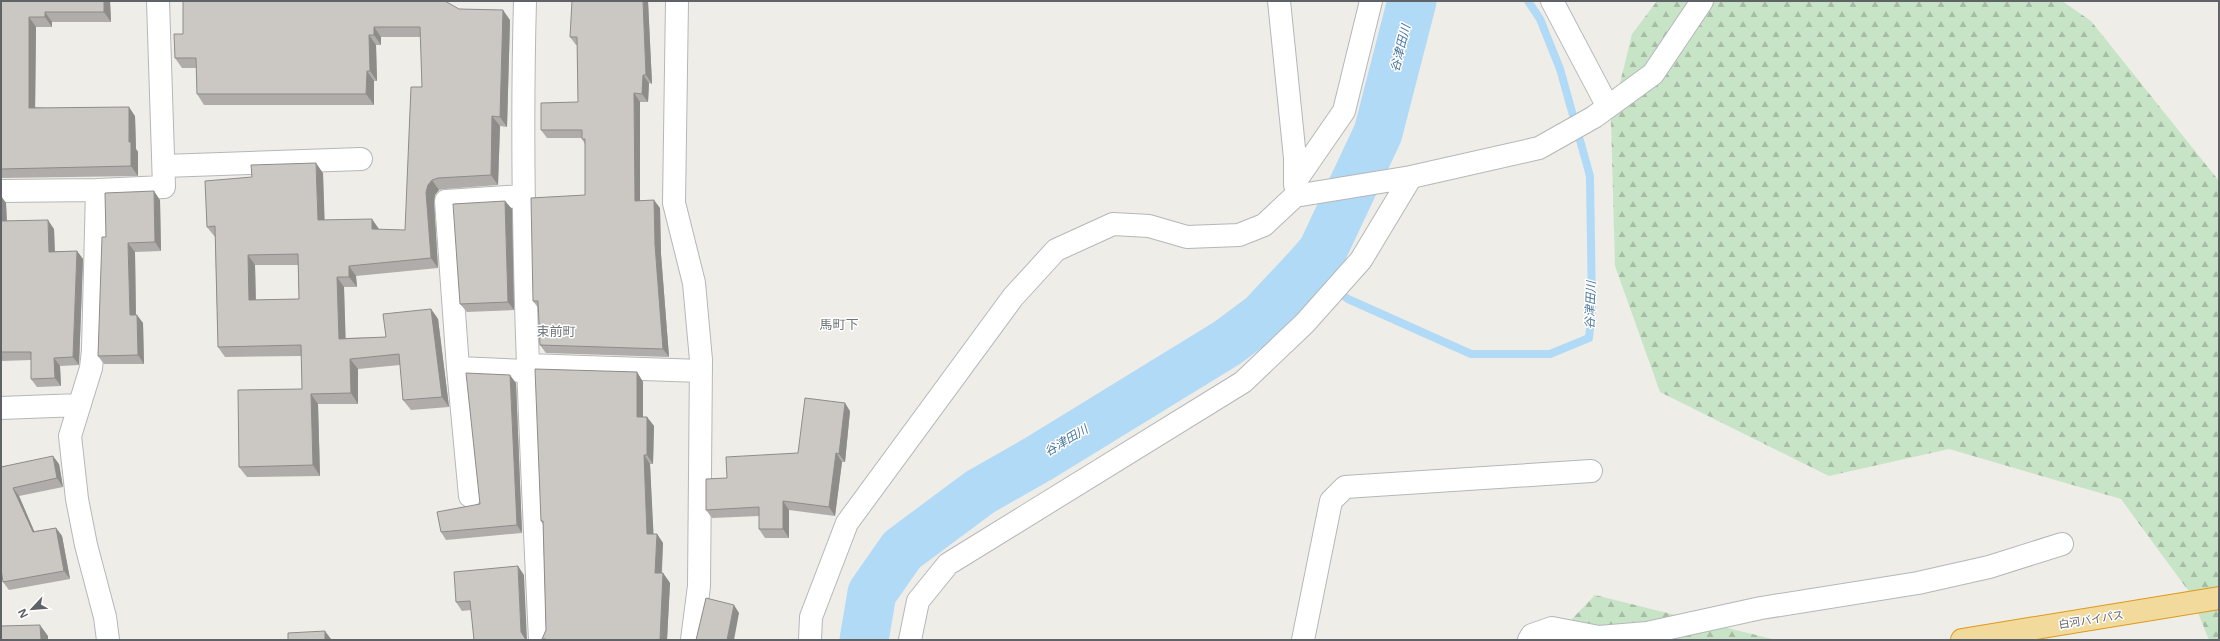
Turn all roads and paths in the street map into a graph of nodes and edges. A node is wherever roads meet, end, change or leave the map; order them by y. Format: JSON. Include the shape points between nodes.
{"nodes":[{"id":1,"x":158,"y":1,"type":"edge"},
{"id":2,"x":525,"y":1,"type":"edge"},
{"id":3,"x":677,"y":1,"type":"edge"},
{"id":4,"x":1279,"y":1,"type":"edge"},
{"id":5,"x":1371,"y":1,"type":"edge"},
{"id":6,"x":1552,"y":1,"type":"edge"},
{"id":7,"x":1702,"y":1,"type":"edge"},
{"id":8,"x":1601,"y":112,"type":"junction"},
{"id":9,"x":361,"y":158,"type":"dead end"},
{"id":10,"x":164,"y":166,"type":"junction"},
{"id":11,"x":1411,"y":177,"type":"junction"},
{"id":12,"x":1295,"y":189,"type":"junction"},
{"id":13,"x":97,"y":190,"type":"junction"},
{"id":14,"x":1,"y":191,"type":"edge"},
{"id":15,"x":524,"y":196,"type":"junction"},
{"id":16,"x":458,"y":368,"type":"junction"},
{"id":17,"x":527,"y":368,"type":"junction"},
{"id":18,"x":701,"y":371,"type":"junction"},
{"id":19,"x":79,"y":406,"type":"junction"},
{"id":20,"x":1,"y":408,"type":"edge"},
{"id":21,"x":1591,"y":471,"type":"dead end"},
{"id":22,"x":470,"y":496,"type":"dead end"},
{"id":23,"x":2062,"y":544,"type":"dead end"},
{"id":24,"x":2219,"y":598,"type":"edge"},
{"id":25,"x":108,"y":640,"type":"edge"},
{"id":26,"x":540,"y":640,"type":"edge"},
{"id":27,"x":692,"y":640,"type":"edge"},
{"id":28,"x":810,"y":640,"type":"edge"},
{"id":29,"x":910,"y":640,"type":"edge"},
{"id":30,"x":1303,"y":640,"type":"edge"},
{"id":31,"x":1528,"y":640,"type":"edge"},
{"id":32,"x":1962,"y":640,"type":"edge"}],
"edges":[{"from":1,"to":10,"type":"street"},
{"from":2,"to":15,"type":"street","via":[[522,104]]},
{"from":3,"to":18,"type":"street","via":[[674,203],[694,283]]},
{"from":4,"to":12,"type":"street","via":[[1295,158]]},
{"from":5,"to":12,"type":"street","via":[[1344,111]]},
{"from":6,"to":8,"type":"street"},
{"from":7,"to":8,"type":"street","via":[[1653,74]]},
{"from":8,"to":11,"type":"street","via":[[1539,148]]},
{"from":9,"to":10,"type":"street"},
{"from":10,"to":13,"type":"street","via":[[164,187]]},
{"from":11,"to":12,"type":"street"},
{"from":11,"to":29,"type":"street","via":[[1361,260],[1305,323],[1243,382],[948,564],[918,601]]},
{"from":12,"to":28,"type":"street","via":[[1264,226],[1239,235],[1187,237],[1150,226],[1113,224],[1056,250],[1013,297],[847,523],[811,617]]},
{"from":13,"to":14,"type":"street"},
{"from":13,"to":19,"type":"street","via":[[93,350],[91,368]]},
{"from":15,"to":16,"type":"street","via":[[446,201]]},
{"from":15,"to":17,"type":"street"},
{"from":16,"to":17,"type":"street"},
{"from":16,"to":22,"type":"street"},
{"from":17,"to":18,"type":"street"},
{"from":17,"to":26,"type":"street"},
{"from":18,"to":27,"type":"street","via":[[698,586]]},
{"from":19,"to":20,"type":"street"},
{"from":19,"to":25,"type":"street","via":[[70,436],[77,499],[105,617]]},
{"from":21,"to":30,"type":"street","via":[[1345,487],[1331,501]]},
{"from":23,"to":31,"type":"street","via":[[1989,568],[1925,582],[1761,608],[1647,633],[1599,637],[1552,628]]},
{"from":24,"to":32,"type":"highway","name":"白河バイパス"}]}
